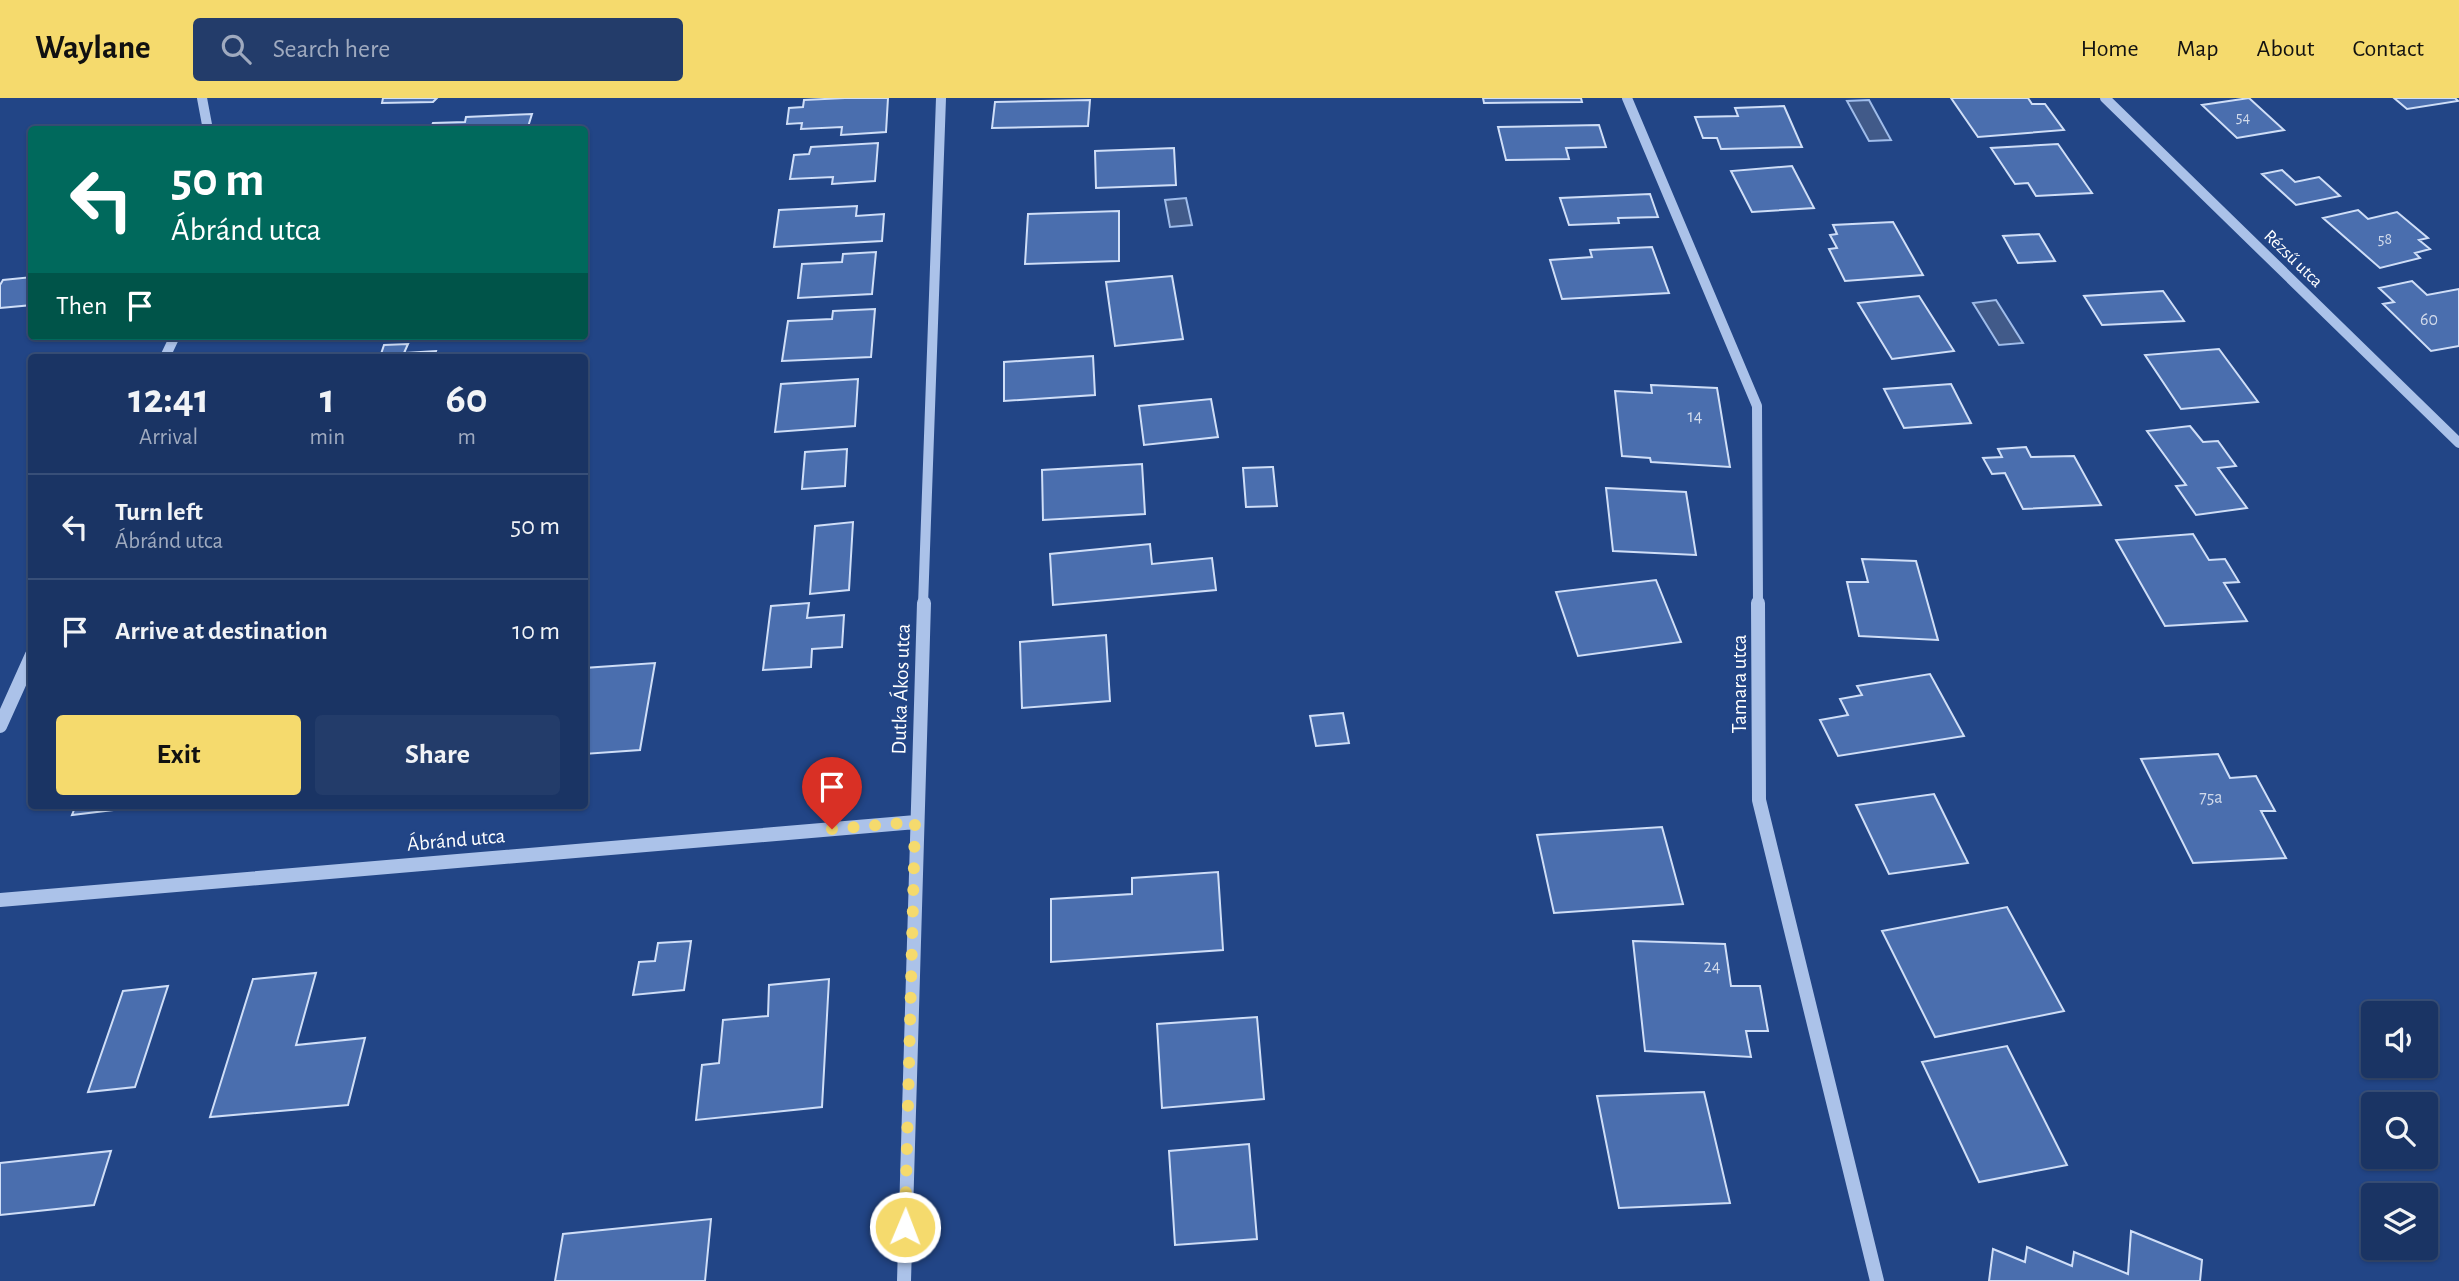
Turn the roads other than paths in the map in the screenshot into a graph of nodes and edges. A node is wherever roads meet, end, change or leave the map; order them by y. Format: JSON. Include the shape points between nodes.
{"nodes":[{"id":1,"x":202,"y":98,"type":"edge"},
{"id":2,"x":941,"y":98,"type":"edge"},
{"id":3,"x":1627,"y":98,"type":"edge"},
{"id":4,"x":2105,"y":98,"type":"edge"},
{"id":5,"x":207,"y":126,"type":"edge"},
{"id":6,"x":2459,"y":443,"type":"edge"},
{"id":7,"x":28,"y":664,"type":"edge"},
{"id":8,"x":0,"y":726,"type":"edge"},
{"id":9,"x":915,"y":822,"type":"junction"},
{"id":10,"x":0,"y":900,"type":"edge"},
{"id":11,"x":904,"y":1281,"type":"edge"},
{"id":12,"x":1877,"y":1281,"type":"edge"}],
"edges":[{"from":1,"to":5,"type":"street"},
{"from":2,"to":9,"type":"street","name":"Dutka Ákos utca"},
{"from":3,"to":12,"type":"street","name":"Tamara utca","via":[[1757,406],[1759,800]]},
{"from":4,"to":6,"type":"street","name":"Rézsű utca"},
{"from":7,"to":8,"type":"street"},
{"from":9,"to":10,"type":"street","name":"Ábránd utca"},
{"from":9,"to":11,"type":"street","name":"Dutka Ákos utca"}]}
